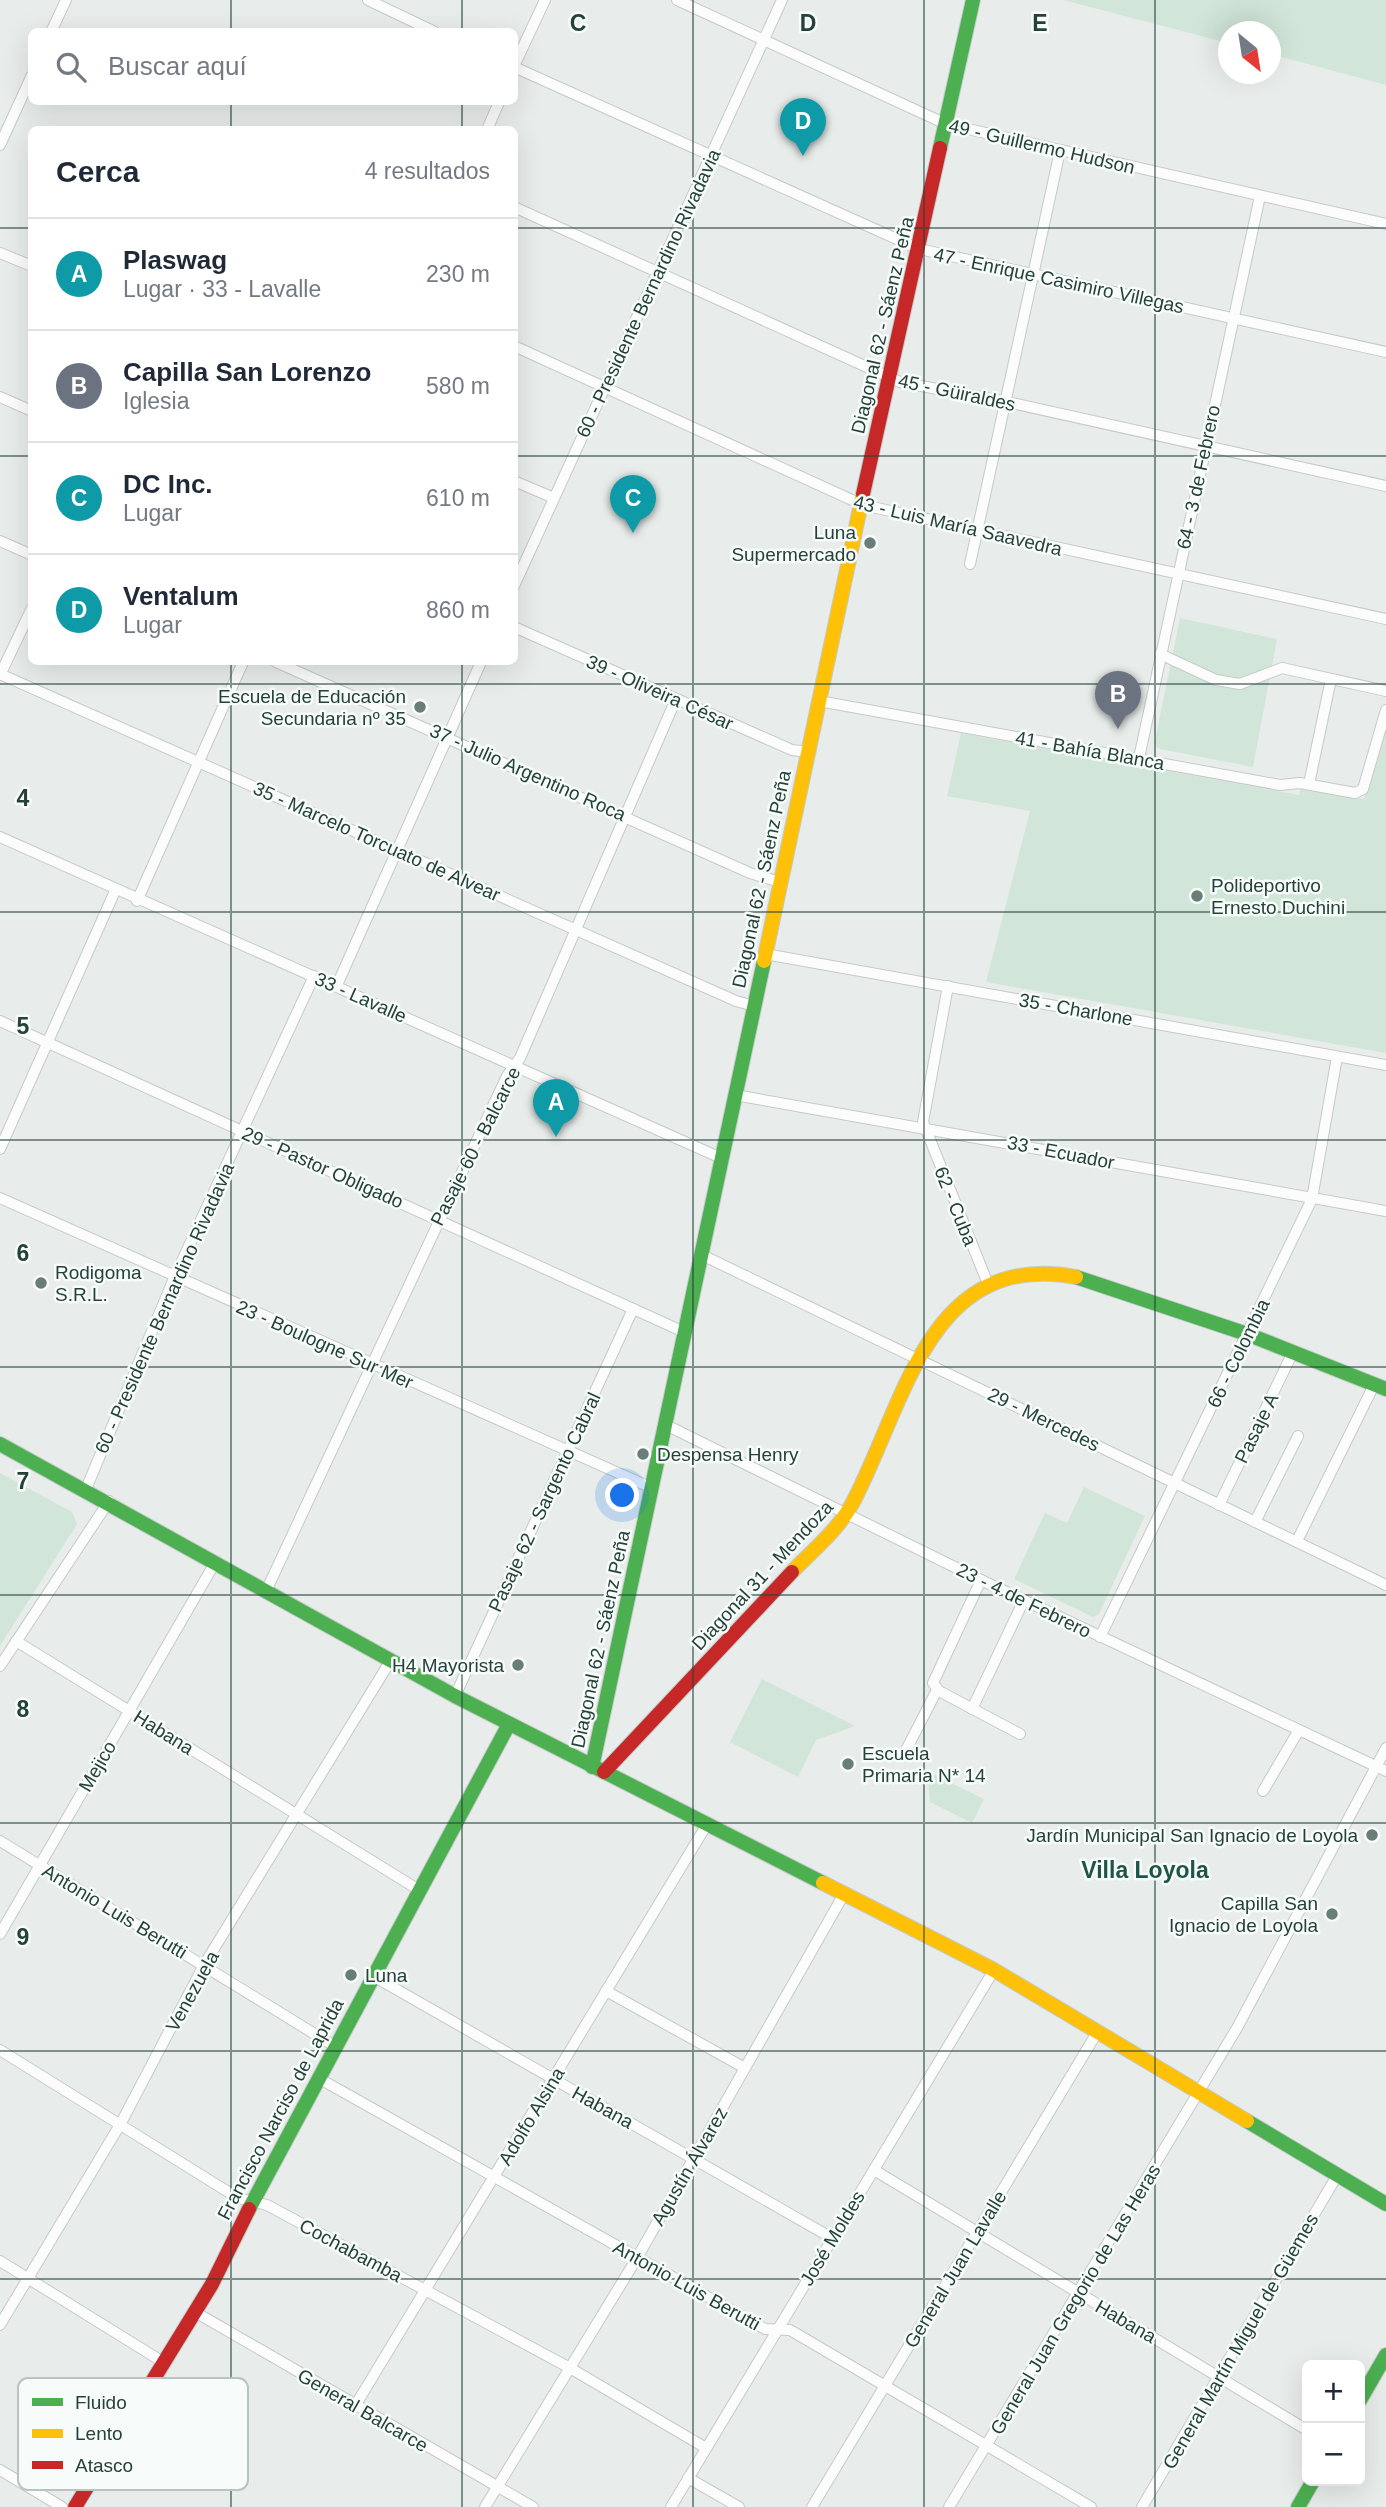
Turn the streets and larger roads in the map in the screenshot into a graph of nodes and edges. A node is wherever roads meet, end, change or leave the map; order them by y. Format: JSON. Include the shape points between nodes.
{"nodes":[{"id":1,"x":368,"y":0,"type":"edge"},
{"id":2,"x":545,"y":0,"type":"edge"},
{"id":3,"x":677,"y":0,"type":"edge"},
{"id":4,"x":782,"y":0,"type":"edge"},
{"id":5,"x":973,"y":0,"type":"edge"},
{"id":6,"x":62,"y":1,"type":"edge"},
{"id":7,"x":52,"y":28,"type":"edge"},
{"id":8,"x":427,"y":28,"type":"edge"},
{"id":9,"x":763,"y":40,"type":"junction"},
{"id":10,"x":518,"y":58,"type":"edge"},
{"id":11,"x":518,"y":69,"type":"edge"},
{"id":12,"x":28,"y":84,"type":"edge"},
{"id":13,"x":498,"y":105,"type":"edge"},
{"id":14,"x":0,"y":113,"type":"edge"},
{"id":15,"x":12,"y":118,"type":"junction"},
{"id":16,"x":946,"y":124,"type":"junction"},
{"id":17,"x":489,"y":126,"type":"edge"},
{"id":18,"x":0,"y":145,"type":"edge"},
{"id":19,"x":1060,"y":151,"type":"junction"},
{"id":20,"x":711,"y":156,"type":"junction"},
{"id":21,"x":1260,"y":196,"type":"junction"},
{"id":22,"x":518,"y":208,"type":"edge"},
{"id":23,"x":1386,"y":224,"type":"edge"},
{"id":24,"x":919,"y":249,"type":"junction"},
{"id":25,"x":0,"y":253,"type":"edge"},
{"id":26,"x":28,"y":264,"type":"edge"},
{"id":27,"x":658,"y":272,"type":"junction"},
{"id":28,"x":1032,"y":275,"type":"junction"},
{"id":29,"x":1233,"y":318,"type":"junction"},
{"id":30,"x":518,"y":348,"type":"edge"},
{"id":31,"x":1386,"y":352,"type":"edge"},
{"id":32,"x":889,"y":378,"type":"junction"},
{"id":33,"x":604,"y":387,"type":"junction"},
{"id":34,"x":0,"y":397,"type":"edge"},
{"id":35,"x":1007,"y":402,"type":"junction"},
{"id":36,"x":28,"y":409,"type":"edge"},
{"id":37,"x":1205,"y":446,"type":"junction"},
{"id":38,"x":518,"y":483,"type":"edge"},
{"id":39,"x":1386,"y":485,"type":"edge"},
{"id":40,"x":554,"y":498,"type":"junction"},
{"id":41,"x":863,"y":505,"type":"junction"},
{"id":42,"x":978,"y":531,"type":"junction"},
{"id":43,"x":0,"y":541,"type":"edge"},
{"id":44,"x":28,"y":553,"type":"edge"},
{"id":45,"x":970,"y":564,"type":"dead end"},
{"id":46,"x":1177,"y":574,"type":"junction"},
{"id":47,"x":518,"y":577,"type":"edge"},
{"id":48,"x":28,"y":616,"type":"edge"},
{"id":49,"x":1386,"y":619,"type":"edge"},
{"id":50,"x":518,"y":629,"type":"edge"},
{"id":51,"x":1160,"y":654,"type":"junction"},
{"id":52,"x":242,"y":665,"type":"edge"},
{"id":53,"x":283,"y":665,"type":"edge"},
{"id":54,"x":480,"y":665,"type":"edge"},
{"id":55,"x":0,"y":674,"type":"edge"},
{"id":56,"x":1331,"y":679,"type":"junction"},
{"id":57,"x":1386,"y":691,"type":"edge"},
{"id":58,"x":676,"y":699,"type":"junction"},
{"id":59,"x":819,"y":701,"type":"junction"},
{"id":60,"x":1386,"y":709,"type":"edge"},
{"id":61,"x":447,"y":736,"type":"junction"},
{"id":62,"x":808,"y":752,"type":"junction"},
{"id":63,"x":1139,"y":758,"type":"junction"},
{"id":64,"x":197,"y":762,"type":"junction"},
{"id":65,"x":1309,"y":784,"type":"junction"},
{"id":66,"x":625,"y":815,"type":"junction"},
{"id":67,"x":0,"y":837,"type":"edge"},
{"id":68,"x":394,"y":851,"type":"junction"},
{"id":69,"x":780,"y":882,"type":"junction"},
{"id":70,"x":115,"y":891,"type":"junction"},
{"id":71,"x":137,"y":901,"type":"junction"},
{"id":72,"x":574,"y":929,"type":"junction"},
{"id":73,"x":765,"y":954,"type":"junction"},
{"id":74,"x":314,"y":976,"type":"junction"},
{"id":75,"x":337,"y":985,"type":"junction"},
{"id":76,"x":948,"y":986,"type":"junction"},
{"id":77,"x":754,"y":1006,"type":"junction"},
{"id":78,"x":0,"y":1021,"type":"edge"},
{"id":79,"x":48,"y":1043,"type":"junction"},
{"id":80,"x":1337,"y":1057,"type":"junction"},
{"id":81,"x":1386,"y":1065,"type":"edge"},
{"id":82,"x":514,"y":1066,"type":"junction"},
{"id":83,"x":735,"y":1095,"type":"junction"},
{"id":84,"x":924,"y":1127,"type":"junction"},
{"id":85,"x":242,"y":1131,"type":"junction"},
{"id":86,"x":0,"y":1149,"type":"edge"},
{"id":87,"x":721,"y":1158,"type":"junction"},
{"id":88,"x":0,"y":1198,"type":"edge"},
{"id":89,"x":1312,"y":1199,"type":"junction"},
{"id":90,"x":1386,"y":1211,"type":"edge"},
{"id":91,"x":438,"y":1219,"type":"junction"},
{"id":92,"x":702,"y":1255,"type":"junction"},
{"id":93,"x":175,"y":1276,"type":"junction"},
{"id":94,"x":988,"y":1284,"type":"junction"},
{"id":95,"x":633,"y":1309,"type":"junction"},
{"id":96,"x":684,"y":1332,"type":"junction"},
{"id":97,"x":1247,"y":1334,"type":"junction"},
{"id":98,"x":1293,"y":1352,"type":"junction"},
{"id":99,"x":918,"y":1358,"type":"junction"},
{"id":100,"x":371,"y":1364,"type":"junction"},
{"id":101,"x":1380,"y":1387,"type":"edge"},
{"id":102,"x":664,"y":1424,"type":"junction"},
{"id":103,"x":1298,"y":1436,"type":"dead end"},
{"id":104,"x":0,"y":1444,"type":"edge"},
{"id":105,"x":568,"y":1452,"type":"junction"},
{"id":106,"x":1174,"y":1482,"type":"junction"},
{"id":107,"x":652,"y":1488,"type":"junction"},
{"id":108,"x":86,"y":1489,"type":"junction"},
{"id":109,"x":109,"y":1501,"type":"junction"},
{"id":110,"x":1219,"y":1505,"type":"junction"},
{"id":111,"x":846,"y":1513,"type":"junction"},
{"id":112,"x":1255,"y":1522,"type":"junction"},
{"id":113,"x":1297,"y":1541,"type":"junction"},
{"id":114,"x":216,"y":1561,"type":"junction"},
{"id":115,"x":981,"y":1580,"type":"junction"},
{"id":116,"x":1386,"y":1584,"type":"edge"},
{"id":117,"x":267,"y":1589,"type":"junction"},
{"id":118,"x":1024,"y":1600,"type":"junction"},
{"id":119,"x":1100,"y":1637,"type":"junction"},
{"id":120,"x":16,"y":1641,"type":"junction"},
{"id":121,"x":391,"y":1660,"type":"junction"},
{"id":122,"x":0,"y":1666,"type":"edge"},
{"id":123,"x":937,"y":1690,"type":"junction"},
{"id":124,"x":455,"y":1696,"type":"junction"},
{"id":125,"x":972,"y":1709,"type":"junction"},
{"id":126,"x":130,"y":1710,"type":"junction"},
{"id":127,"x":509,"y":1724,"type":"junction"},
{"id":128,"x":1298,"y":1730,"type":"junction"},
{"id":129,"x":1020,"y":1734,"type":"dead end"},
{"id":130,"x":1386,"y":1748,"type":"edge"},
{"id":131,"x":903,"y":1756,"type":"dead end"},
{"id":132,"x":598,"y":1769,"type":"junction"},
{"id":133,"x":1381,"y":1769,"type":"edge"},
{"id":134,"x":1264,"y":1791,"type":"dead end"},
{"id":135,"x":298,"y":1815,"type":"junction"},
{"id":136,"x":706,"y":1826,"type":"junction"},
{"id":137,"x":0,"y":1841,"type":"edge"},
{"id":138,"x":40,"y":1865,"type":"junction"},
{"id":139,"x":419,"y":1890,"type":"junction"},
{"id":140,"x":844,"y":1894,"type":"junction"},
{"id":141,"x":0,"y":1934,"type":"edge"},
{"id":142,"x":204,"y":1965,"type":"junction"},
{"id":143,"x":994,"y":1970,"type":"junction"},
{"id":144,"x":373,"y":1976,"type":"junction"},
{"id":145,"x":607,"y":1991,"type":"junction"},
{"id":146,"x":1098,"y":2031,"type":"junction"},
{"id":147,"x":336,"y":2047,"type":"junction"},
{"id":148,"x":0,"y":2050,"type":"edge"},
{"id":149,"x":745,"y":2068,"type":"junction"},
{"id":150,"x":320,"y":2079,"type":"junction"},
{"id":151,"x":553,"y":2079,"type":"junction"},
{"id":152,"x":1200,"y":2091,"type":"junction"},
{"id":153,"x":121,"y":2123,"type":"junction"},
{"id":154,"x":694,"y":2158,"type":"junction"},
{"id":155,"x":874,"y":2170,"type":"junction"},
{"id":156,"x":1338,"y":2174,"type":"junction"},
{"id":157,"x":493,"y":2178,"type":"junction"},
{"id":158,"x":252,"y":2202,"type":"junction"},
{"id":159,"x":1386,"y":2204,"type":"edge"},
{"id":160,"x":977,"y":2232,"type":"junction"},
{"id":161,"x":832,"y":2238,"type":"junction"},
{"id":162,"x":637,"y":2258,"type":"junction"},
{"id":163,"x":0,"y":2261,"type":"edge"},
{"id":164,"x":28,"y":2278,"type":"junction"},
{"id":165,"x":425,"y":2290,"type":"junction"},
{"id":166,"x":1078,"y":2293,"type":"junction"},
{"id":167,"x":195,"y":2312,"type":"junction"},
{"id":168,"x":0,"y":2325,"type":"edge"},
{"id":169,"x":778,"y":2329,"type":"junction"},
{"id":170,"x":1386,"y":2355,"type":"edge"},
{"id":171,"x":163,"y":2362,"type":"junction"},
{"id":172,"x":570,"y":2368,"type":"junction"},
{"id":173,"x":1220,"y":2376,"type":"junction"},
{"id":174,"x":153,"y":2378,"type":"edge"},
{"id":175,"x":885,"y":2385,"type":"junction"},
{"id":176,"x":1365,"y":2391,"type":"edge"},
{"id":177,"x":355,"y":2406,"type":"junction"},
{"id":178,"x":1302,"y":2427,"type":"edge"},
{"id":179,"x":987,"y":2444,"type":"junction"},
{"id":180,"x":706,"y":2448,"type":"junction"},
{"id":181,"x":0,"y":2470,"type":"edge"},
{"id":182,"x":688,"y":2478,"type":"junction"},
{"id":183,"x":18,"y":2481,"type":"edge"},
{"id":184,"x":1310,"y":2486,"type":"edge"},
{"id":185,"x":497,"y":2487,"type":"junction"},
{"id":186,"x":34,"y":2490,"type":"edge"},
{"id":187,"x":85,"y":2490,"type":"edge"},
{"id":188,"x":62,"y":2507,"type":"edge"},
{"id":189,"x":75,"y":2507,"type":"edge"},
{"id":190,"x":485,"y":2507,"type":"edge"},
{"id":191,"x":533,"y":2507,"type":"edge"},
{"id":192,"x":671,"y":2507,"type":"edge"},
{"id":193,"x":739,"y":2507,"type":"edge"},
{"id":194,"x":812,"y":2507,"type":"edge"},
{"id":195,"x":949,"y":2507,"type":"edge"},
{"id":196,"x":1091,"y":2507,"type":"edge"},
{"id":197,"x":1142,"y":2507,"type":"edge"},
{"id":198,"x":1298,"y":2507,"type":"edge"}],
"edges":[{"from":1,"to":8,"type":"street"},
{"from":2,"to":10,"type":"street"},
{"from":3,"to":9,"type":"street","name":"49 - Guillermo Hudson"},
{"from":4,"to":9,"type":"street","name":"60 - Presidente Bernardino Rivadavia"},
{"from":5,"to":16,"type":"street","name":"Diagonal 62 - Sáenz Peña"},
{"from":6,"to":7,"type":"street"},
{"from":9,"to":16,"type":"street","name":"49 - Guillermo Hudson"},
{"from":9,"to":20,"type":"street","name":"60 - Presidente Bernardino Rivadavia"},
{"from":11,"to":20,"type":"street","name":"47 - Enrique Casimiro Villegas"},
{"from":12,"to":15,"type":"street"},
{"from":13,"to":17,"type":"street"},
{"from":14,"to":15,"type":"street"},
{"from":15,"to":18,"type":"street"},
{"from":16,"to":19,"type":"street","name":"49 - Guillermo Hudson"},
{"from":16,"to":24,"type":"street","name":"Diagonal 62 - Sáenz Peña"},
{"from":19,"to":21,"type":"street","name":"49 - Guillermo Hudson"},
{"from":19,"to":28,"type":"street"},
{"from":20,"to":24,"type":"street","name":"47 - Enrique Casimiro Villegas"},
{"from":20,"to":27,"type":"street","name":"60 - Presidente Bernardino Rivadavia"},
{"from":21,"to":23,"type":"street","name":"49 - Guillermo Hudson"},
{"from":21,"to":29,"type":"street","name":"64 - 3 de Febrero"},
{"from":22,"to":27,"type":"street","name":"45 - Güiraldes"},
{"from":24,"to":28,"type":"street","name":"47 - Enrique Casimiro Villegas"},
{"from":24,"to":32,"type":"street","name":"Diagonal 62 - Sáenz Peña"},
{"from":25,"to":26,"type":"street"},
{"from":27,"to":32,"type":"street","name":"45 - Güiraldes"},
{"from":27,"to":33,"type":"street","name":"60 - Presidente Bernardino Rivadavia"},
{"from":28,"to":29,"type":"street","name":"47 - Enrique Casimiro Villegas"},
{"from":28,"to":35,"type":"street"},
{"from":29,"to":31,"type":"street","name":"47 - Enrique Casimiro Villegas"},
{"from":29,"to":37,"type":"street","name":"64 - 3 de Febrero"},
{"from":30,"to":33,"type":"street","name":"43 - Luis María Saavedra"},
{"from":32,"to":35,"type":"street","name":"45 - Güiraldes"},
{"from":32,"to":41,"type":"street","name":"Diagonal 62 - Sáenz Peña"},
{"from":33,"to":40,"type":"street","name":"60 - Presidente Bernardino Rivadavia"},
{"from":33,"to":41,"type":"street","name":"43 - Luis María Saavedra"},
{"from":34,"to":36,"type":"street"},
{"from":35,"to":37,"type":"street","name":"45 - Güiraldes"},
{"from":35,"to":42,"type":"street"},
{"from":37,"to":39,"type":"street","name":"45 - Güiraldes"},
{"from":37,"to":46,"type":"street","name":"64 - 3 de Febrero"},
{"from":38,"to":40,"type":"street"},
{"from":40,"to":47,"type":"street","name":"60 - Presidente Bernardino Rivadavia"},
{"from":41,"to":42,"type":"street","name":"43 - Luis María Saavedra"},
{"from":41,"to":59,"type":"street","name":"Diagonal 62 - Sáenz Peña"},
{"from":42,"to":45,"type":"street"},
{"from":42,"to":46,"type":"street","name":"43 - Luis María Saavedra"},
{"from":43,"to":44,"type":"street"},
{"from":46,"to":49,"type":"street","name":"43 - Luis María Saavedra"},
{"from":46,"to":51,"type":"street","name":"64 - 3 de Febrero"},
{"from":48,"to":55,"type":"street"},
{"from":50,"to":58,"type":"street","name":"39 - Oliveira César"},
{"from":51,"to":56,"type":"street","via":[[1216,680],[1240,684],[1282,668]]},
{"from":51,"to":63,"type":"street","name":"64 - 3 de Febrero"},
{"from":52,"to":64,"type":"street"},
{"from":53,"to":61,"type":"street","name":"37 - Julio Argentino Roca"},
{"from":54,"to":61,"type":"street"},
{"from":55,"to":64,"type":"street","name":"35 - Marcelo Torcuato de Alvear"},
{"from":56,"to":57,"type":"street"},
{"from":56,"to":65,"type":"street"},
{"from":58,"to":62,"type":"street","name":"39 - Oliveira César","via":[[792,750]]},
{"from":58,"to":66,"type":"street","name":"Pasaje 60 - Balcarce"},
{"from":59,"to":62,"type":"street","name":"Diagonal 62 - Sáenz Peña"},
{"from":59,"to":63,"type":"street","name":"41 - Bahía Blanca"},
{"from":60,"to":65,"type":"street","name":"41 - Bahía Blanca","via":[[1360,793]]},
{"from":61,"to":66,"type":"street","name":"37 - Julio Argentino Roca"},
{"from":61,"to":68,"type":"street"},
{"from":62,"to":69,"type":"street","name":"Diagonal 62 - Sáenz Peña"},
{"from":63,"to":65,"type":"street","name":"41 - Bahía Blanca","via":[[1280,785]]},
{"from":64,"to":68,"type":"street","name":"35 - Marcelo Torcuato de Alvear"},
{"from":64,"to":71,"type":"street"},
{"from":66,"to":69,"type":"street","name":"37 - Julio Argentino Roca"},
{"from":66,"to":72,"type":"street","name":"Pasaje 60 - Balcarce"},
{"from":67,"to":70,"type":"street","name":"33 - Lavalle"},
{"from":68,"to":72,"type":"street","name":"35 - Marcelo Torcuato de Alvear"},
{"from":68,"to":75,"type":"street"},
{"from":69,"to":73,"type":"street","name":"Diagonal 62 - Sáenz Peña"},
{"from":70,"to":71,"type":"street","name":"33 - Lavalle"},
{"from":70,"to":79,"type":"street"},
{"from":71,"to":74,"type":"street","name":"33 - Lavalle"},
{"from":72,"to":77,"type":"street","name":"35 - Marcelo Torcuato de Alvear"},
{"from":72,"to":82,"type":"street","name":"Pasaje 60 - Balcarce"},
{"from":73,"to":76,"type":"street","name":"35 - Charlone"},
{"from":73,"to":77,"type":"street","name":"Diagonal 62 - Sáenz Peña"},
{"from":74,"to":75,"type":"street","name":"33 - Lavalle"},
{"from":74,"to":85,"type":"street","name":"60 - Presidente Bernardino Rivadavia"},
{"from":75,"to":82,"type":"street","name":"33 - Lavalle"},
{"from":76,"to":80,"type":"street","name":"35 - Charlone"},
{"from":76,"to":84,"type":"street"},
{"from":77,"to":83,"type":"street","name":"Diagonal 62 - Sáenz Peña"},
{"from":78,"to":79,"type":"street","name":"29 - Pastor Obligado"},
{"from":79,"to":85,"type":"street","name":"29 - Pastor Obligado"},
{"from":79,"to":86,"type":"street"},
{"from":80,"to":81,"type":"street","name":"35 - Charlone"},
{"from":80,"to":89,"type":"street","name":"66 - Colombia"},
{"from":82,"to":87,"type":"street","name":"33 - Lavalle"},
{"from":82,"to":91,"type":"street","name":"Pasaje 60 - Balcarce"},
{"from":83,"to":84,"type":"street","name":"33 - Ecuador"},
{"from":83,"to":87,"type":"street","name":"Diagonal 62 - Sáenz Peña"},
{"from":84,"to":89,"type":"street","name":"33 - Ecuador"},
{"from":84,"to":94,"type":"street","name":"62 - Cuba"},
{"from":85,"to":91,"type":"street","name":"29 - Pastor Obligado"},
{"from":85,"to":93,"type":"street","name":"60 - Presidente Bernardino Rivadavia"},
{"from":87,"to":92,"type":"street","name":"Diagonal 62 - Sáenz Peña"},
{"from":88,"to":93,"type":"street","name":"23 - Boulogne Sur Mer"},
{"from":89,"to":90,"type":"street","name":"33 - Ecuador"},
{"from":89,"to":97,"type":"street","name":"66 - Colombia"},
{"from":91,"to":95,"type":"street","name":"29 - Pastor Obligado"},
{"from":91,"to":100,"type":"street","name":"Pasaje 60 - Balcarce"},
{"from":92,"to":96,"type":"street","name":"Diagonal 62 - Sáenz Peña"},
{"from":92,"to":99,"type":"street","name":"29 - Mercedes"},
{"from":93,"to":100,"type":"street","name":"23 - Boulogne Sur Mer"},
{"from":93,"to":108,"type":"street","name":"60 - Presidente Bernardino Rivadavia"},
{"from":94,"to":97,"type":"street","name":"Diagonal 31 - Mendoza","via":[[1030,1272],[1069,1275]]},
{"from":94,"to":99,"type":"street","name":"Diagonal 31 - Mendoza","via":[[950,1312]]},
{"from":95,"to":96,"type":"street","name":"29 - Pastor Obligado"},
{"from":95,"to":105,"type":"street","name":"Pasaje 62 - Sargento Cabral"},
{"from":96,"to":102,"type":"street","name":"Diagonal 62 - Sáenz Peña"},
{"from":97,"to":98,"type":"street","name":"Diagonal 31 - Mendoza"},
{"from":97,"to":106,"type":"street","name":"66 - Colombia"},
{"from":98,"to":101,"type":"street","name":"Diagonal 31 - Mendoza"},
{"from":98,"to":110,"type":"street","name":"Pasaje A"},
{"from":99,"to":106,"type":"street","name":"29 - Mercedes"},
{"from":99,"to":111,"type":"street","name":"Diagonal 31 - Mendoza"},
{"from":100,"to":105,"type":"street","name":"23 - Boulogne Sur Mer"},
{"from":100,"to":117,"type":"street","name":"Pasaje 60 - Balcarce"},
{"from":101,"to":113,"type":"street"},
{"from":102,"to":107,"type":"street","name":"Diagonal 62 - Sáenz Peña"},
{"from":102,"to":111,"type":"street","name":"23 - 4 de Febrero"},
{"from":103,"to":112,"type":"street"},
{"from":104,"to":108,"type":"street"},
{"from":105,"to":107,"type":"street","name":"23 - Boulogne Sur Mer"},
{"from":105,"to":124,"type":"street","name":"Pasaje 62 - Sargento Cabral"},
{"from":106,"to":110,"type":"street","name":"29 - Mercedes"},
{"from":106,"to":119,"type":"street","name":"66 - Colombia"},
{"from":107,"to":132,"type":"street","name":"Diagonal 62 - Sáenz Peña"},
{"from":108,"to":109,"type":"street"},
{"from":109,"to":114,"type":"street"},
{"from":109,"to":120,"type":"street"},
{"from":110,"to":112,"type":"street","name":"29 - Mercedes"},
{"from":111,"to":115,"type":"street","name":"23 - 4 de Febrero"},
{"from":111,"to":132,"type":"street","name":"Diagonal 31 - Mendoza"},
{"from":112,"to":113,"type":"street","name":"29 - Mercedes"},
{"from":113,"to":116,"type":"street","name":"29 - Mercedes"},
{"from":114,"to":117,"type":"street"},
{"from":114,"to":126,"type":"street","name":"Mejico"},
{"from":115,"to":118,"type":"street","name":"23 - 4 de Febrero"},
{"from":115,"to":123,"type":"street","via":[[935,1674]]},
{"from":117,"to":121,"type":"street"},
{"from":118,"to":119,"type":"street","name":"23 - 4 de Febrero"},
{"from":118,"to":125,"type":"street"},
{"from":119,"to":128,"type":"street","name":"23 - 4 de Febrero"},
{"from":120,"to":122,"type":"street"},
{"from":120,"to":126,"type":"street","name":"Habana"},
{"from":121,"to":124,"type":"street"},
{"from":121,"to":135,"type":"street","name":"Venezuela"},
{"from":123,"to":125,"type":"street"},
{"from":123,"to":131,"type":"street"},
{"from":124,"to":127,"type":"street"},
{"from":125,"to":129,"type":"street"},
{"from":126,"to":135,"type":"street","name":"Habana"},
{"from":126,"to":138,"type":"street","name":"Mejico"},
{"from":127,"to":132,"type":"street"},
{"from":127,"to":139,"type":"street","name":"Francisco Narciso de Laprida"},
{"from":128,"to":133,"type":"street","name":"23 - 4 de Febrero"},
{"from":128,"to":134,"type":"street"},
{"from":130,"to":133,"type":"street","name":"General Juan Gregorio de Las Heras"},
{"from":132,"to":136,"type":"street"},
{"from":133,"to":152,"type":"street","name":"General Juan Gregorio de Las Heras"},
{"from":135,"to":139,"type":"street","name":"Habana"},
{"from":135,"to":142,"type":"street","name":"Venezuela"},
{"from":136,"to":140,"type":"street"},
{"from":136,"to":145,"type":"street","name":"Adolfo Alsina"},
{"from":137,"to":138,"type":"street","name":"Antonio Luis Berutti"},
{"from":138,"to":141,"type":"street","name":"Mejico"},
{"from":138,"to":142,"type":"street","name":"Antonio Luis Berutti"},
{"from":139,"to":144,"type":"street","name":"Francisco Narciso de Laprida"},
{"from":140,"to":143,"type":"street"},
{"from":140,"to":149,"type":"street","name":"Agustín Álvarez"},
{"from":142,"to":147,"type":"street","name":"Antonio Luis Berutti"},
{"from":142,"to":153,"type":"street","name":"Venezuela"},
{"from":143,"to":146,"type":"street"},
{"from":143,"to":155,"type":"street","name":"José Moldes"},
{"from":144,"to":147,"type":"street","name":"Francisco Narciso de Laprida"},
{"from":144,"to":151,"type":"street","name":"Habana"},
{"from":145,"to":149,"type":"street"},
{"from":145,"to":151,"type":"street","name":"Adolfo Alsina"},
{"from":146,"to":152,"type":"street"},
{"from":146,"to":160,"type":"street","name":"General Juan Lavalle"},
{"from":147,"to":150,"type":"street","name":"Francisco Narciso de Laprida"},
{"from":148,"to":153,"type":"street","name":"Cochabamba"},
{"from":149,"to":154,"type":"street","name":"Agustín Álvarez"},
{"from":150,"to":157,"type":"street","name":"Antonio Luis Berutti"},
{"from":150,"to":158,"type":"street","name":"Francisco Narciso de Laprida"},
{"from":151,"to":154,"type":"street","name":"Habana"},
{"from":151,"to":157,"type":"street","name":"Adolfo Alsina"},
{"from":152,"to":156,"type":"street"},
{"from":152,"to":166,"type":"street","name":"General Juan Gregorio de Las Heras"},
{"from":153,"to":158,"type":"street","name":"Cochabamba","via":[[238,2198]]},
{"from":153,"to":164,"type":"street","name":"Venezuela"},
{"from":154,"to":161,"type":"street","name":"Habana"},
{"from":154,"to":162,"type":"street","name":"Agustín Álvarez"},
{"from":155,"to":160,"type":"street","name":"Habana"},
{"from":155,"to":161,"type":"street","name":"José Moldes"},
{"from":156,"to":159,"type":"street"},
{"from":156,"to":173,"type":"street","name":"General Martín Miguel de Güemes"},
{"from":157,"to":162,"type":"street","name":"Antonio Luis Berutti"},
{"from":157,"to":165,"type":"street","name":"Adolfo Alsina"},
{"from":158,"to":165,"type":"street","name":"Cochabamba","via":[[267,2205]]},
{"from":158,"to":167,"type":"street","name":"Francisco Narciso de Laprida"},
{"from":160,"to":166,"type":"street","name":"Habana"},
{"from":160,"to":175,"type":"street","name":"General Juan Lavalle"},
{"from":161,"to":169,"type":"street","name":"José Moldes"},
{"from":162,"to":169,"type":"street","name":"Antonio Luis Berutti","via":[[765,2329]]},
{"from":162,"to":172,"type":"street","name":"Agustín Álvarez"},
{"from":163,"to":164,"type":"street"},
{"from":164,"to":168,"type":"street","name":"Venezuela"},
{"from":164,"to":171,"type":"street"},
{"from":165,"to":172,"type":"street","name":"Cochabamba"},
{"from":165,"to":177,"type":"street","name":"Adolfo Alsina"},
{"from":166,"to":173,"type":"street","name":"Habana"},
{"from":166,"to":179,"type":"street","name":"General Juan Gregorio de Las Heras"},
{"from":167,"to":171,"type":"street","name":"Francisco Narciso de Laprida"},
{"from":167,"to":177,"type":"street","name":"General Balcarce"},
{"from":169,"to":175,"type":"street","name":"Antonio Luis Berutti","via":[[790,2330]]},
{"from":169,"to":180,"type":"street","name":"José Moldes"},
{"from":170,"to":176,"type":"street"},
{"from":171,"to":174,"type":"street","name":"Francisco Narciso de Laprida"},
{"from":172,"to":180,"type":"street","name":"Cochabamba"},
{"from":172,"to":185,"type":"street","name":"Agustín Álvarez"},
{"from":173,"to":178,"type":"street","name":"Habana"},
{"from":173,"to":197,"type":"street","name":"General Martín Miguel de Güemes"},
{"from":175,"to":179,"type":"street","name":"Antonio Luis Berutti"},
{"from":175,"to":194,"type":"street","name":"General Juan Lavalle"},
{"from":177,"to":185,"type":"street","name":"General Balcarce"},
{"from":179,"to":195,"type":"street","name":"General Juan Gregorio de Las Heras"},
{"from":179,"to":196,"type":"street","name":"Antonio Luis Berutti"},
{"from":180,"to":182,"type":"street","name":"José Moldes"},
{"from":181,"to":183,"type":"street"},
{"from":182,"to":192,"type":"street","name":"José Moldes"},
{"from":182,"to":193,"type":"street"},
{"from":184,"to":198,"type":"street"},
{"from":185,"to":190,"type":"street","name":"Agustín Álvarez"},
{"from":185,"to":191,"type":"street","name":"General Balcarce"},
{"from":186,"to":188,"type":"street"},
{"from":187,"to":189,"type":"street","name":"Francisco Narciso de Laprida"}]}
